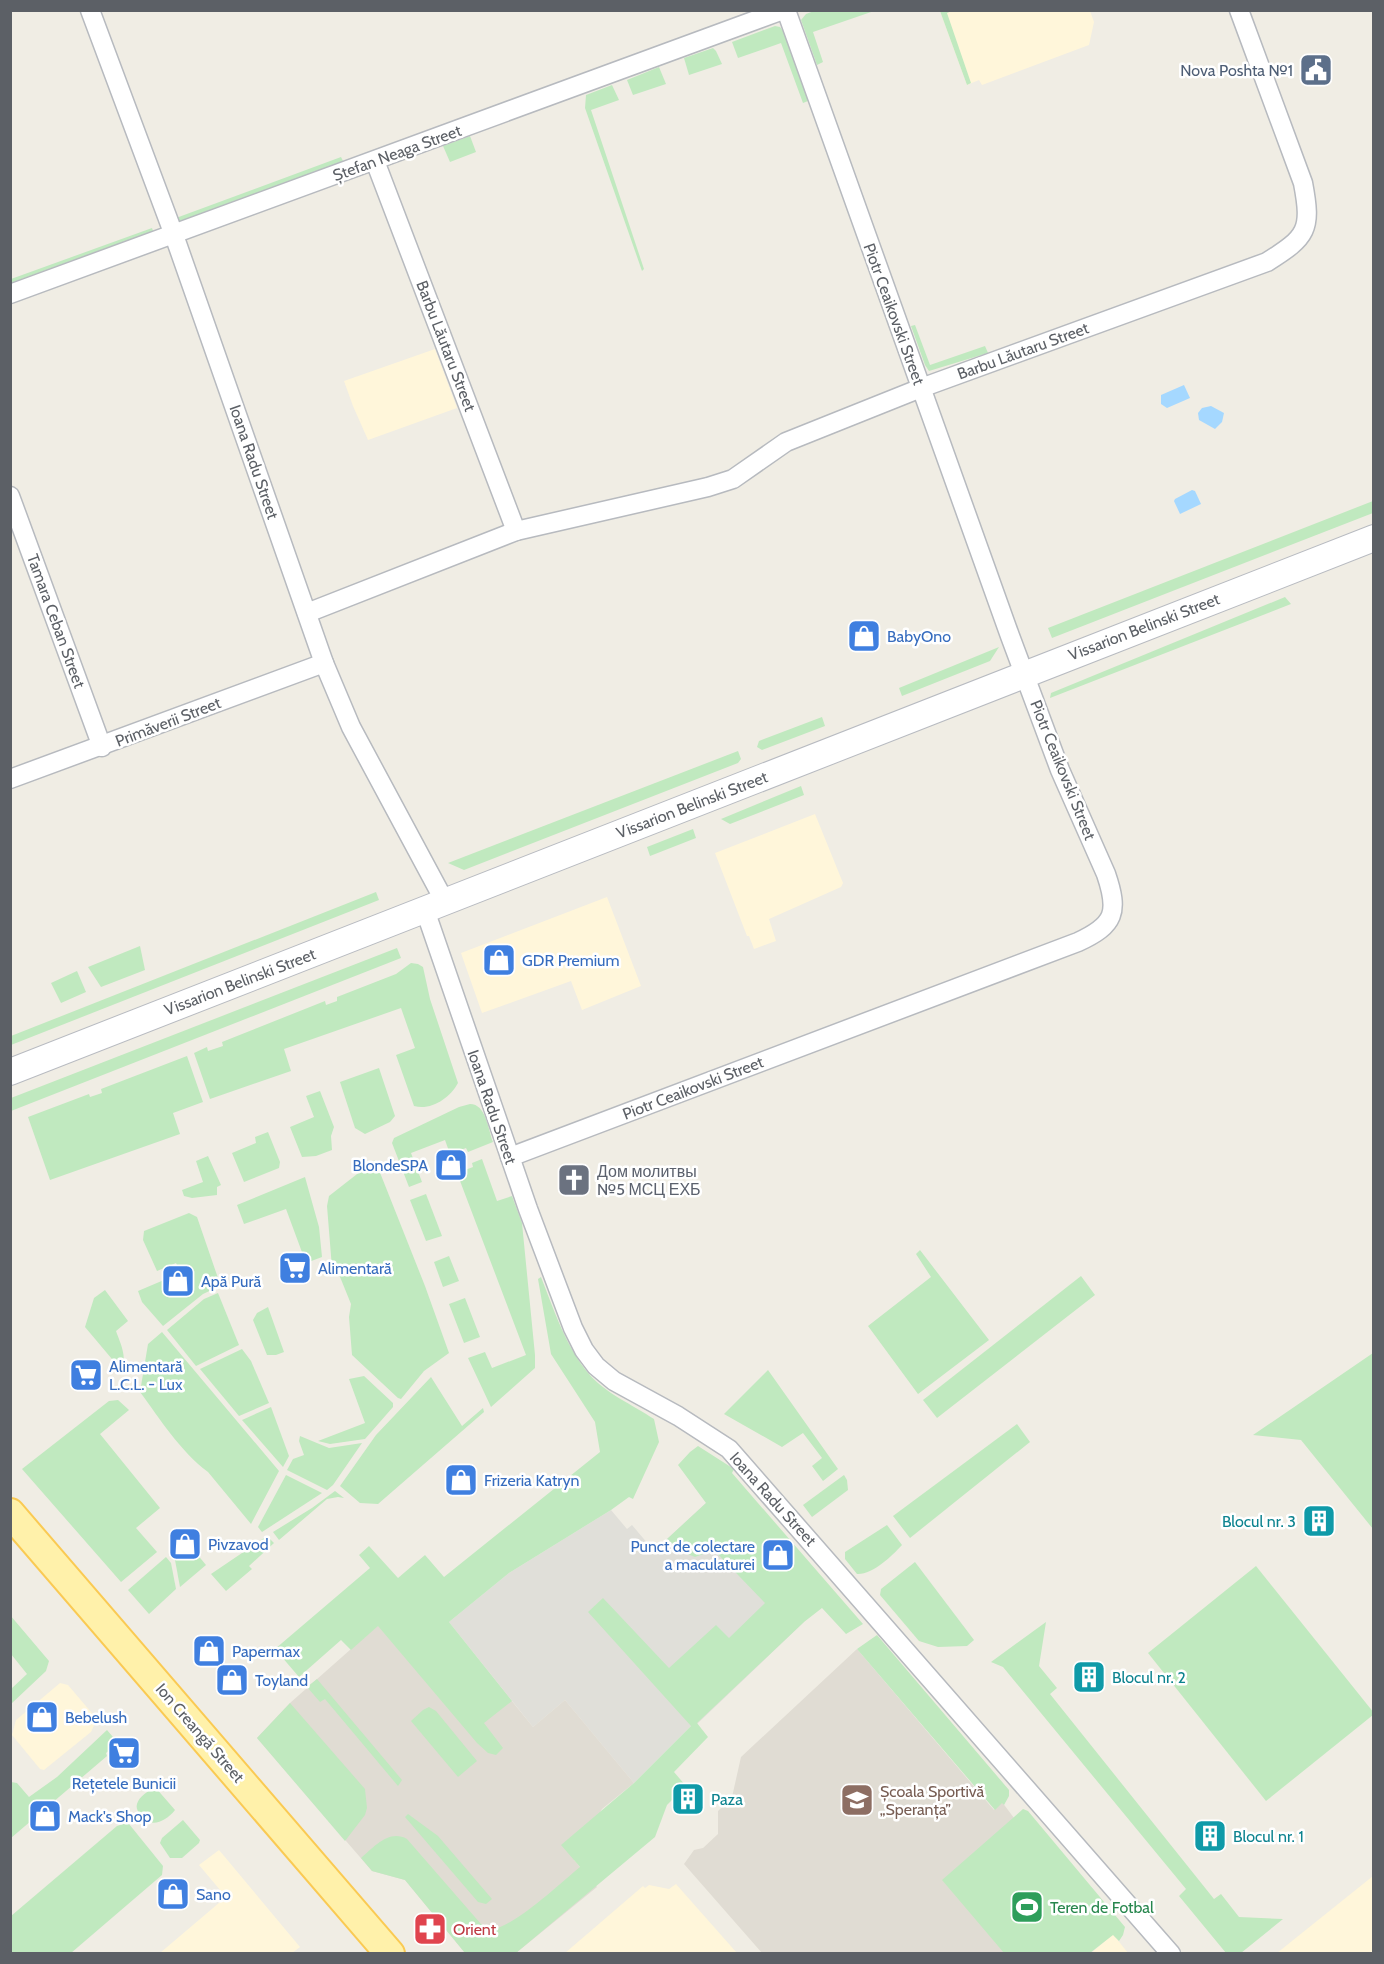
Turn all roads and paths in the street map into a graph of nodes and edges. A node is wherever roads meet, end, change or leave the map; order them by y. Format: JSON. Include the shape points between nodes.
{"nodes":[{"id":1,"x":90,"y":10,"type":"edge"},
{"id":2,"x":785,"y":10,"type":"edge"},
{"id":3,"x":1239,"y":10,"type":"edge"},
{"id":4,"x":375,"y":161,"type":"junction"},
{"id":5,"x":174,"y":235,"type":"junction"},
{"id":6,"x":10,"y":294,"type":"edge"},
{"id":7,"x":921,"y":388,"type":"junction"},
{"id":8,"x":10,"y":496,"type":"edge"},
{"id":9,"x":516,"y":531,"type":"junction"},
{"id":10,"x":1374,"y":538,"type":"edge"},
{"id":11,"x":307,"y":613,"type":"junction"},
{"id":12,"x":324,"y":663,"type":"junction"},
{"id":13,"x":1025,"y":675,"type":"junction"},
{"id":14,"x":102,"y":747,"type":"junction"},
{"id":15,"x":10,"y":780,"type":"edge"},
{"id":16,"x":435,"y":906,"type":"junction"},
{"id":17,"x":10,"y":1072,"type":"edge"},
{"id":18,"x":510,"y":1157,"type":"junction"},
{"id":19,"x":10,"y":1513,"type":"edge"},
{"id":20,"x":390,"y":1953,"type":"edge"},
{"id":21,"x":1171,"y":1953,"type":"edge"}],
"edges":[{"from":1,"to":5,"type":"street","name":"Ioana Radu Street"},
{"from":2,"to":4,"type":"street","name":"Ștefan Neaga Street"},
{"from":2,"to":7,"type":"street","name":"Piotr Ceaikovski Street"},
{"from":3,"to":7,"type":"street","name":"Barbu Lăutaru Street","via":[[1303,183],[1308,209],[1306,227],[1296,243],[1267,262]]},
{"from":4,"to":5,"type":"street","name":"Ștefan Neaga Street"},
{"from":4,"to":9,"type":"street","name":"Barbu Lăutaru Street"},
{"from":5,"to":6,"type":"street","name":"Ștefan Neaga Street"},
{"from":5,"to":11,"type":"street","name":"Ioana Radu Street"},
{"from":7,"to":9,"type":"street","name":"Barbu Lăutaru Street","via":[[786,442],[732,479]]},
{"from":7,"to":13,"type":"street","name":"Piotr Ceaikovski Street"},
{"from":8,"to":14,"type":"street","name":"Tamara Ceban Street"},
{"from":9,"to":11,"type":"street","name":"Barbu Lăutaru Street"},
{"from":10,"to":13,"type":"main road","name":"Vissarion Belinski Street"},
{"from":11,"to":12,"type":"street","name":"Ioana Radu Street"},
{"from":12,"to":14,"type":"street","name":"Primăverii Street"},
{"from":12,"to":16,"type":"street","name":"Ioana Radu Street"},
{"from":13,"to":16,"type":"main road","name":"Vissarion Belinski Street"},
{"from":13,"to":18,"type":"street","name":"Piotr Ceaikovski Street","via":[[1111,891],[1111,919],[1103,928],[1078,942]]},
{"from":14,"to":15,"type":"street","name":"Primăverii Street"},
{"from":16,"to":17,"type":"main road","name":"Vissarion Belinski Street"},
{"from":16,"to":18,"type":"street","name":"Ioana Radu Street"},
{"from":18,"to":21,"type":"street","name":"Ioana Radu Street","via":[[573,1328],[596,1365],[614,1381],[729,1449]]},
{"from":19,"to":20,"type":"main road","name":"Ion Creangă Street"}]}
